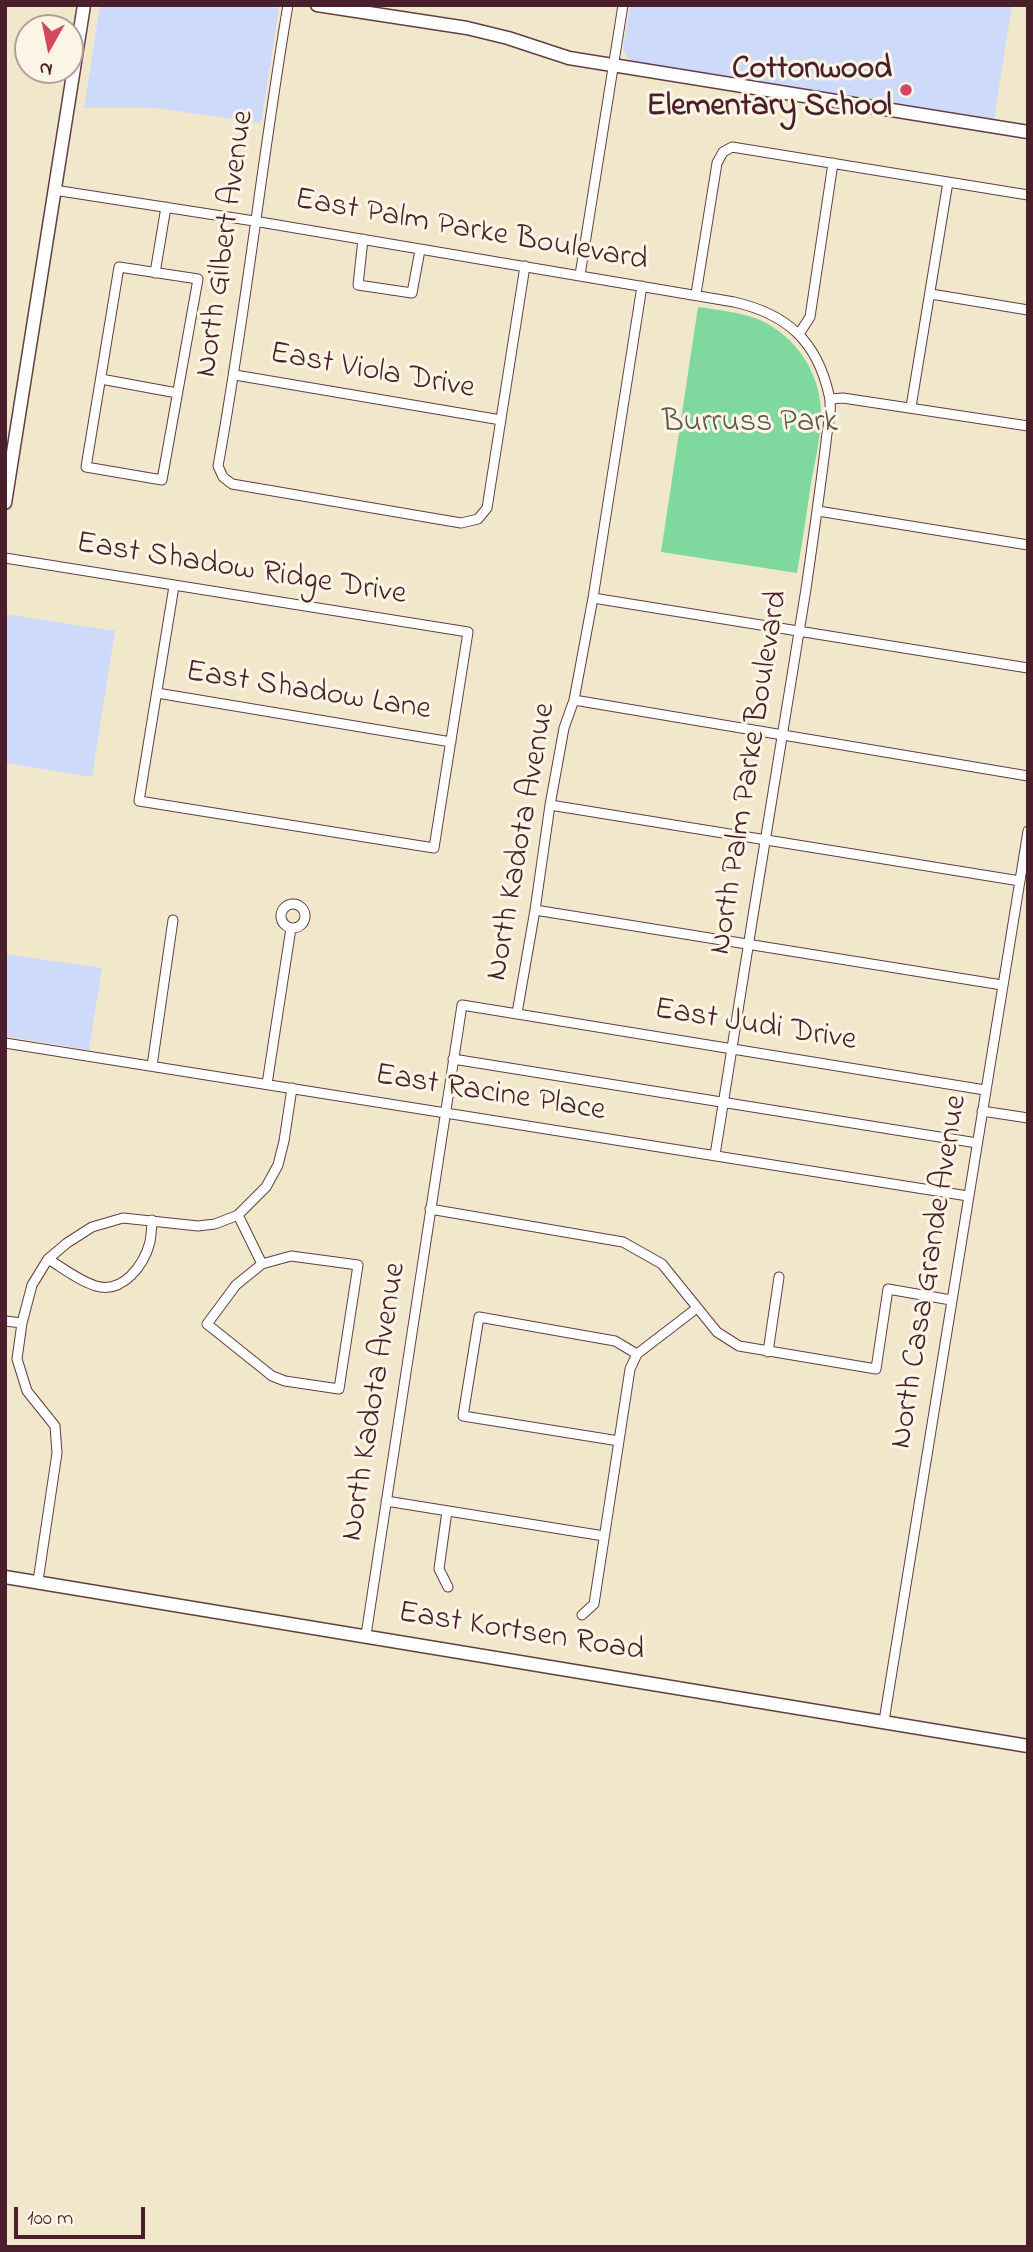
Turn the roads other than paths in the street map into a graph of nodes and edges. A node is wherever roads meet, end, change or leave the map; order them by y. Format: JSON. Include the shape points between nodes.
{"nodes":[{"id":1,"x":84,"y":5,"type":"edge"},
{"id":2,"x":288,"y":5,"type":"edge"},
{"id":3,"x":317,"y":5,"type":"edge"},
{"id":4,"x":623,"y":5,"type":"edge"},
{"id":5,"x":613,"y":65,"type":"junction"},
{"id":6,"x":1028,"y":132,"type":"edge"},
{"id":7,"x":833,"y":163,"type":"junction"},
{"id":8,"x":948,"y":182,"type":"junction"},
{"id":9,"x":54,"y":190,"type":"junction"},
{"id":10,"x":1028,"y":195,"type":"edge"},
{"id":11,"x":166,"y":207,"type":"junction"},
{"id":12,"x":254,"y":220,"type":"junction"},
{"id":13,"x":363,"y":239,"type":"junction"},
{"id":14,"x":420,"y":250,"type":"junction"},
{"id":15,"x":525,"y":266,"type":"junction"},
{"id":16,"x":155,"y":273,"type":"junction"},
{"id":17,"x":580,"y":275,"type":"junction"},
{"id":18,"x":642,"y":286,"type":"junction"},
{"id":19,"x":696,"y":294,"type":"junction"},
{"id":20,"x":931,"y":294,"type":"junction"},
{"id":21,"x":1028,"y":310,"type":"edge"},
{"id":22,"x":799,"y":334,"type":"junction"},
{"id":23,"x":234,"y":375,"type":"junction"},
{"id":24,"x":101,"y":379,"type":"junction"},
{"id":25,"x":177,"y":393,"type":"junction"},
{"id":26,"x":831,"y":399,"type":"junction"},
{"id":27,"x":911,"y":407,"type":"junction"},
{"id":28,"x":501,"y":420,"type":"junction"},
{"id":29,"x":1028,"y":426,"type":"edge"},
{"id":30,"x":5,"y":503,"type":"edge"},
{"id":31,"x":818,"y":511,"type":"junction"},
{"id":32,"x":1028,"y":545,"type":"edge"},
{"id":33,"x":5,"y":558,"type":"edge"},
{"id":34,"x":174,"y":586,"type":"junction"},
{"id":35,"x":593,"y":598,"type":"junction"},
{"id":36,"x":799,"y":630,"type":"junction"},
{"id":37,"x":1028,"y":668,"type":"edge"},
{"id":38,"x":157,"y":693,"type":"junction"},
{"id":39,"x":574,"y":700,"type":"junction"},
{"id":40,"x":781,"y":736,"type":"junction"},
{"id":41,"x":451,"y":742,"type":"junction"},
{"id":42,"x":1028,"y":776,"type":"edge"},
{"id":43,"x":550,"y":805,"type":"junction"},
{"id":44,"x":1028,"y":831,"type":"edge"},
{"id":45,"x":764,"y":840,"type":"junction"},
{"id":46,"x":1020,"y":881,"type":"junction"},
{"id":47,"x":535,"y":910,"type":"junction"},
{"id":48,"x":173,"y":920,"type":"dead end"},
{"id":49,"x":291,"y":928,"type":"dead end"},
{"id":50,"x":748,"y":944,"type":"junction"},
{"id":51,"x":1002,"y":985,"type":"junction"},
{"id":52,"x":517,"y":1013,"type":"junction"},
{"id":53,"x":5,"y":1043,"type":"edge"},
{"id":54,"x":731,"y":1048,"type":"junction"},
{"id":55,"x":453,"y":1059,"type":"junction"},
{"id":56,"x":152,"y":1066,"type":"junction"},
{"id":57,"x":267,"y":1084,"type":"junction"},
{"id":58,"x":292,"y":1088,"type":"junction"},
{"id":59,"x":985,"y":1090,"type":"junction"},
{"id":60,"x":723,"y":1102,"type":"junction"},
{"id":61,"x":982,"y":1111,"type":"junction"},
{"id":62,"x":445,"y":1112,"type":"junction"},
{"id":63,"x":1028,"y":1118,"type":"edge"},
{"id":64,"x":976,"y":1143,"type":"junction"},
{"id":65,"x":715,"y":1155,"type":"junction"},
{"id":66,"x":968,"y":1195,"type":"junction"},
{"id":67,"x":430,"y":1209,"type":"junction"},
{"id":68,"x":238,"y":1215,"type":"junction"},
{"id":69,"x":152,"y":1220,"type":"junction"},
{"id":70,"x":48,"y":1259,"type":"junction"},
{"id":71,"x":262,"y":1264,"type":"junction"},
{"id":72,"x":779,"y":1277,"type":"dead end"},
{"id":73,"x":951,"y":1300,"type":"junction"},
{"id":74,"x":697,"y":1308,"type":"junction"},
{"id":75,"x":5,"y":1321,"type":"edge"},
{"id":76,"x":22,"y":1323,"type":"junction"},
{"id":77,"x":768,"y":1352,"type":"junction"},
{"id":78,"x":637,"y":1354,"type":"junction"},
{"id":79,"x":619,"y":1441,"type":"junction"},
{"id":80,"x":386,"y":1501,"type":"junction"},
{"id":81,"x":447,"y":1511,"type":"junction"},
{"id":82,"x":604,"y":1536,"type":"junction"},
{"id":83,"x":5,"y":1577,"type":"edge"},
{"id":84,"x":38,"y":1581,"type":"junction"},
{"id":85,"x":448,"y":1587,"type":"dead end"},
{"id":86,"x":582,"y":1615,"type":"dead end"},
{"id":87,"x":366,"y":1635,"type":"junction"},
{"id":88,"x":884,"y":1721,"type":"junction"},
{"id":89,"x":1028,"y":1746,"type":"edge"}],
"edges":[{"from":1,"to":9,"type":"street"},
{"from":2,"to":12,"type":"street","name":"North Gilbert Avenue"},
{"from":3,"to":5,"type":"street","via":[[467,29],[569,58]]},
{"from":4,"to":5,"type":"street"},
{"from":5,"to":6,"type":"street"},
{"from":5,"to":17,"type":"street"},
{"from":7,"to":8,"type":"street"},
{"from":7,"to":19,"type":"street","via":[[732,147],[723,152],[717,163]]},
{"from":7,"to":22,"type":"street","via":[[810,317]]},
{"from":8,"to":10,"type":"street"},
{"from":8,"to":20,"type":"street"},
{"from":9,"to":11,"type":"street","name":"East Palm Parke Boulevard"},
{"from":9,"to":30,"type":"street"},
{"from":11,"to":12,"type":"street","name":"East Palm Parke Boulevard"},
{"from":11,"to":16,"type":"street"},
{"from":12,"to":13,"type":"street","name":"East Palm Parke Boulevard"},
{"from":12,"to":23,"type":"street","name":"North Gilbert Avenue"},
{"from":13,"to":14,"type":"street","name":"East Palm Parke Boulevard"},
{"from":13,"to":14,"type":"street","via":[[358,285],[412,293]]},
{"from":14,"to":15,"type":"street","name":"East Palm Parke Boulevard"},
{"from":15,"to":17,"type":"street","name":"East Palm Parke Boulevard"},
{"from":15,"to":28,"type":"street"},
{"from":16,"to":24,"type":"street","via":[[119,267]]},
{"from":16,"to":25,"type":"street","via":[[198,279]]},
{"from":17,"to":18,"type":"street","name":"East Palm Parke Boulevard"},
{"from":18,"to":19,"type":"street","name":"East Palm Parke Boulevard"},
{"from":18,"to":35,"type":"street","name":"North Kadota Avenue"},
{"from":19,"to":22,"type":"street","name":"East Palm Parke Boulevard","via":[[759,307]]},
{"from":20,"to":21,"type":"street"},
{"from":20,"to":27,"type":"street"},
{"from":22,"to":26,"type":"street","name":"East Palm Parke Boulevard","via":[[813,350]]},
{"from":23,"to":28,"type":"street","name":"East Viola Drive"},
{"from":23,"to":28,"type":"street","name":"North Gilbert Avenue","via":[[218,466],[232,484],[461,523],[478,519],[486,508]]},
{"from":24,"to":25,"type":"street"},
{"from":24,"to":25,"type":"street","via":[[86,467],[162,480]]},
{"from":26,"to":27,"type":"street"},
{"from":26,"to":31,"type":"street","name":"North Palm Parke Boulevard"},
{"from":27,"to":29,"type":"street"},
{"from":31,"to":32,"type":"street"},
{"from":31,"to":36,"type":"street","name":"North Palm Parke Boulevard"},
{"from":33,"to":34,"type":"street","name":"East Shadow Ridge Drive"},
{"from":34,"to":38,"type":"street"},
{"from":34,"to":41,"type":"street","name":"East Shadow Ridge Drive","via":[[468,632]]},
{"from":35,"to":36,"type":"street"},
{"from":35,"to":39,"type":"street","name":"North Kadota Avenue"},
{"from":36,"to":37,"type":"street"},
{"from":36,"to":40,"type":"street","name":"North Palm Parke Boulevard"},
{"from":38,"to":41,"type":"street","name":"East Shadow Lane"},
{"from":38,"to":41,"type":"street","via":[[139,800],[434,848]]},
{"from":39,"to":40,"type":"street"},
{"from":39,"to":43,"type":"street","name":"North Kadota Avenue"},
{"from":40,"to":42,"type":"street"},
{"from":40,"to":45,"type":"street","name":"North Palm Parke Boulevard"},
{"from":43,"to":45,"type":"street"},
{"from":43,"to":47,"type":"street","name":"North Kadota Avenue"},
{"from":44,"to":46,"type":"street","name":"North Casa Grande Avenue"},
{"from":45,"to":46,"type":"street"},
{"from":45,"to":50,"type":"street","name":"North Palm Parke Boulevard"},
{"from":46,"to":51,"type":"street","name":"North Casa Grande Avenue"},
{"from":47,"to":50,"type":"street"},
{"from":47,"to":52,"type":"street","name":"North Kadota Avenue"},
{"from":48,"to":56,"type":"street"},
{"from":49,"to":57,"type":"street"},
{"from":50,"to":51,"type":"street"},
{"from":50,"to":54,"type":"street","name":"North Palm Parke Boulevard"},
{"from":51,"to":59,"type":"street","name":"North Casa Grande Avenue"},
{"from":52,"to":54,"type":"street","name":"East Judi Drive"},
{"from":52,"to":55,"type":"street","name":"North Kadota Avenue","via":[[462,1005]]},
{"from":53,"to":56,"type":"street","name":"East Racine Place"},
{"from":54,"to":59,"type":"street","name":"East Judi Drive"},
{"from":54,"to":60,"type":"street","name":"North Palm Parke Boulevard"},
{"from":55,"to":60,"type":"street"},
{"from":55,"to":62,"type":"street","name":"North Kadota Avenue"},
{"from":56,"to":57,"type":"street","name":"East Racine Place"},
{"from":57,"to":58,"type":"street","name":"East Racine Place"},
{"from":58,"to":62,"type":"street","name":"East Racine Place"},
{"from":58,"to":68,"type":"street","via":[[278,1165],[266,1187]]},
{"from":59,"to":61,"type":"street","name":"North Casa Grande Avenue"},
{"from":60,"to":64,"type":"street"},
{"from":60,"to":65,"type":"street","name":"North Palm Parke Boulevard"},
{"from":61,"to":63,"type":"street"},
{"from":61,"to":64,"type":"street","name":"North Casa Grande Avenue"},
{"from":62,"to":65,"type":"street","name":"East Racine Place"},
{"from":62,"to":67,"type":"street","name":"North Kadota Avenue"},
{"from":64,"to":66,"type":"street","name":"North Casa Grande Avenue"},
{"from":65,"to":66,"type":"street","name":"East Racine Place"},
{"from":66,"to":73,"type":"street","name":"North Casa Grande Avenue"},
{"from":67,"to":74,"type":"street","via":[[623,1242],[662,1264]]},
{"from":67,"to":80,"type":"street","name":"North Kadota Avenue"},
{"from":68,"to":69,"type":"street","via":[[198,1226]]},
{"from":68,"to":71,"type":"street"},
{"from":69,"to":70,"type":"street","via":[[123,1219],[92,1227]]},
{"from":69,"to":70,"type":"street","via":[[143,1260],[125,1282],[113,1287],[98,1286]]},
{"from":70,"to":76,"type":"street","via":[[32,1285]]},
{"from":71,"to":71,"type":"street","via":[[236,1285],[207,1324],[272,1376],[339,1389],[358,1265],[291,1256]]},
{"from":72,"to":77,"type":"street"},
{"from":73,"to":77,"type":"street","via":[[888,1289],[876,1369]]},
{"from":73,"to":88,"type":"street","name":"North Casa Grande Avenue"},
{"from":74,"to":77,"type":"street","via":[[717,1332],[738,1346]]},
{"from":74,"to":78,"type":"street"},
{"from":75,"to":76,"type":"street"},
{"from":76,"to":84,"type":"street","via":[[17,1359],[27,1391],[55,1426],[57,1453]]},
{"from":78,"to":79,"type":"street","via":[[630,1369]]},
{"from":78,"to":79,"type":"street","via":[[615,1341],[479,1317],[463,1416]]},
{"from":79,"to":82,"type":"street"},
{"from":80,"to":81,"type":"street"},
{"from":80,"to":87,"type":"street","name":"North Kadota Avenue"},
{"from":81,"to":82,"type":"street"},
{"from":81,"to":85,"type":"street","via":[[439,1569]]},
{"from":82,"to":86,"type":"street","via":[[594,1604]]},
{"from":83,"to":84,"type":"street","name":"East Kortsen Road"},
{"from":84,"to":87,"type":"street","name":"East Kortsen Road"},
{"from":87,"to":88,"type":"street","name":"East Kortsen Road"},
{"from":88,"to":89,"type":"street","name":"East Kortsen Road"}]}
